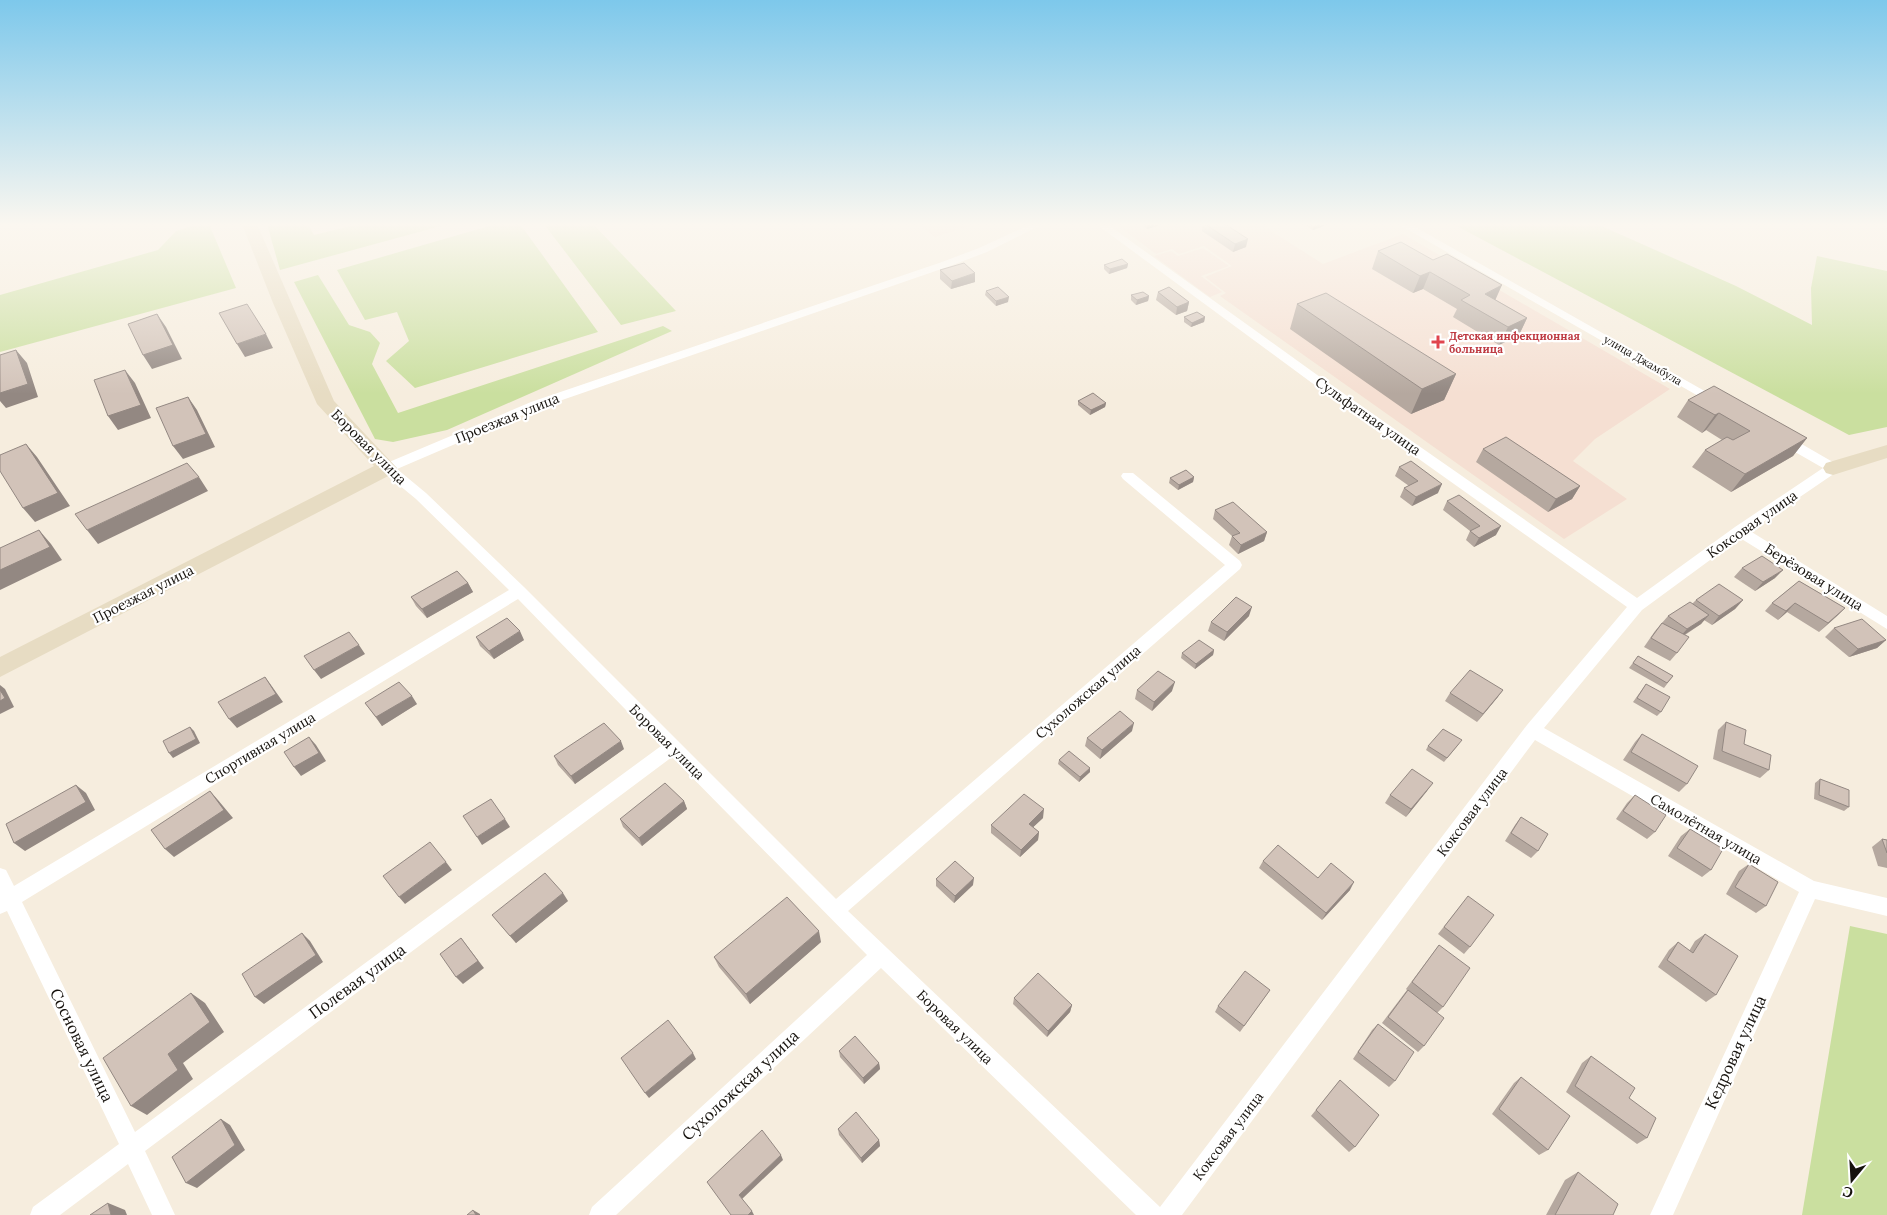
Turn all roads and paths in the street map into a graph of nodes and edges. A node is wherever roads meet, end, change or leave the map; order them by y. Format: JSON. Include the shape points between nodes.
{"nodes":[{"id":1,"x":272,"y":281,"type":"edge"},
{"id":2,"x":897,"y":281,"type":"edge"},
{"id":3,"x":1179,"y":281,"type":"edge"},
{"id":4,"x":1503,"y":281,"type":"edge"},
{"id":5,"x":1729,"y":409,"type":"edge"},
{"id":6,"x":1773,"y":433,"type":"edge"},
{"id":7,"x":1887,"y":451,"type":"edge"},
{"id":8,"x":387,"y":468,"type":"junction"},
{"id":9,"x":1833,"y":468,"type":"junction"},
{"id":10,"x":1128,"y":476,"type":"dead end"},
{"id":11,"x":1740,"y":531,"type":"junction"},
{"id":12,"x":519,"y":592,"type":"junction"},
{"id":13,"x":1637,"y":606,"type":"junction"},
{"id":14,"x":1887,"y":623,"type":"edge"},
{"id":15,"x":0,"y":668,"type":"edge"},
{"id":16,"x":1533,"y":730,"type":"junction"},
{"id":17,"x":673,"y":747,"type":"junction"},
{"id":18,"x":0,"y":876,"type":"edge"},
{"id":19,"x":1810,"y":888,"type":"junction"},
{"id":20,"x":6,"y":901,"type":"edge"},
{"id":21,"x":1887,"y":907,"type":"edge"},
{"id":22,"x":835,"y":911,"type":"junction"},
{"id":23,"x":880,"y":956,"type":"junction"},
{"id":24,"x":132,"y":1147,"type":"junction"},
{"id":25,"x":41,"y":1215,"type":"edge"},
{"id":26,"x":164,"y":1215,"type":"edge"},
{"id":27,"x":600,"y":1215,"type":"edge"},
{"id":28,"x":1152,"y":1215,"type":"edge"},
{"id":29,"x":1168,"y":1215,"type":"edge"},
{"id":30,"x":1661,"y":1215,"type":"edge"}],
"edges":[{"from":1,"to":8,"type":"street","name":"Боровая улица","via":[[326,404]]},
{"from":2,"to":8,"type":"street","name":"Проезжая улица","via":[[535,405]]},
{"from":3,"to":13,"type":"street","name":"Сульфатная улица"},
{"from":4,"to":5,"type":"street","name":"улица Джамбула"},
{"from":6,"to":9,"type":"street"},
{"from":7,"to":9,"type":"street"},
{"from":8,"to":12,"type":"street","name":"Боровая улица","via":[[421,496]]},
{"from":8,"to":15,"type":"street","name":"Проезжая улица"},
{"from":9,"to":11,"type":"street","name":"Коксовая улица"},
{"from":10,"to":22,"type":"street","name":"Сухоложская улица","via":[[1235,565]]},
{"from":11,"to":13,"type":"street","name":"Коксовая улица"},
{"from":11,"to":14,"type":"street","name":"Берёзовая улица"},
{"from":12,"to":17,"type":"street","name":"Боровая улица"},
{"from":12,"to":20,"type":"street","name":"Спортивная улица"},
{"from":13,"to":16,"type":"street","name":"Коксовая улица"},
{"from":16,"to":19,"type":"street","name":"Самолётная улица"},
{"from":16,"to":29,"type":"street","name":"Коксовая улица"},
{"from":17,"to":22,"type":"street","name":"Боровая улица"},
{"from":17,"to":24,"type":"street","name":"Полевая улица"},
{"from":18,"to":20,"type":"street","name":"Сосновая улица"},
{"from":19,"to":21,"type":"street","name":"Самолётная улица"},
{"from":19,"to":30,"type":"street","name":"Кедровая улица"},
{"from":20,"to":24,"type":"street","name":"Сосновая улица"},
{"from":22,"to":23,"type":"street","name":"Боровая улица"},
{"from":23,"to":27,"type":"street","name":"Сухоложская улица"},
{"from":23,"to":28,"type":"street","name":"Боровая улица"},
{"from":24,"to":25,"type":"street","name":"Полевая улица"},
{"from":24,"to":26,"type":"street","name":"Сосновая улица"}]}
